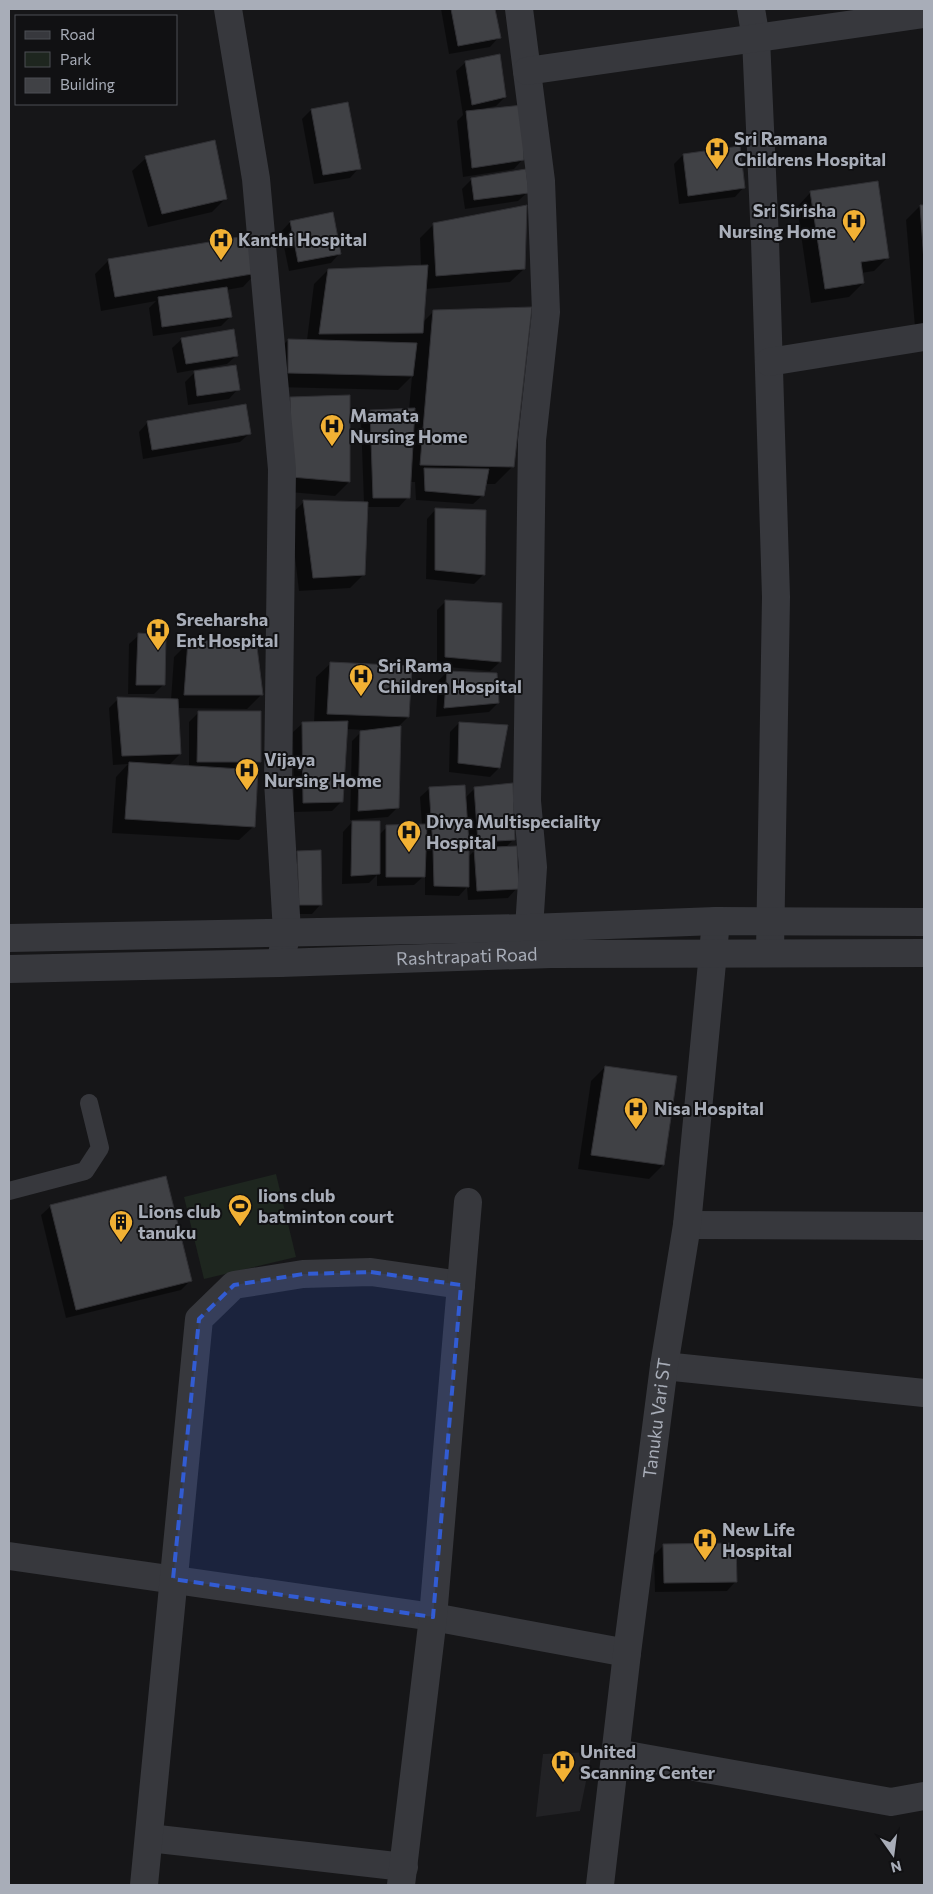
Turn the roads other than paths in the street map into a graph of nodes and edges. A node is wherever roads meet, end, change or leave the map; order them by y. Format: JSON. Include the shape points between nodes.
{"nodes":[{"id":1,"x":228,"y":9,"type":"edge"},
{"id":2,"x":518,"y":9,"type":"edge"},
{"id":3,"x":751,"y":9,"type":"edge"},
{"id":4,"x":924,"y":14,"type":"edge"},
{"id":5,"x":756,"y":40,"type":"junction"},
{"id":6,"x":527,"y":72,"type":"junction"},
{"id":7,"x":924,"y":337,"type":"edge"},
{"id":8,"x":769,"y":362,"type":"junction"},
{"id":9,"x":769,"y":921,"type":"junction"},
{"id":10,"x":716,"y":922,"type":"junction"},
{"id":11,"x":924,"y":922,"type":"edge"},
{"id":12,"x":529,"y":928,"type":"junction"},
{"id":13,"x":287,"y":932,"type":"junction"},
{"id":14,"x":9,"y":938,"type":"edge"},
{"id":15,"x":770,"y":952,"type":"junction"},
{"id":16,"x":714,"y":953,"type":"junction"},
{"id":17,"x":924,"y":953,"type":"edge"},
{"id":18,"x":280,"y":963,"type":"junction"},
{"id":19,"x":9,"y":969,"type":"edge"},
{"id":20,"x":89,"y":1103,"type":"dead end"},
{"id":21,"x":9,"y":1191,"type":"edge"},
{"id":22,"x":468,"y":1202,"type":"dead end"},
{"id":23,"x":687,"y":1225,"type":"junction"},
{"id":24,"x":924,"y":1226,"type":"edge"},
{"id":25,"x":461,"y":1285,"type":"junction"},
{"id":26,"x":664,"y":1366,"type":"junction"},
{"id":27,"x":924,"y":1393,"type":"edge"},
{"id":28,"x":9,"y":1556,"type":"edge"},
{"id":29,"x":173,"y":1580,"type":"junction"},
{"id":30,"x":433,"y":1617,"type":"junction"},
{"id":31,"x":627,"y":1653,"type":"junction"},
{"id":32,"x":616,"y":1753,"type":"junction"},
{"id":33,"x":924,"y":1796,"type":"edge"},
{"id":34,"x":149,"y":1838,"type":"junction"},
{"id":35,"x":402,"y":1876,"type":"edge"},
{"id":36,"x":144,"y":1885,"type":"edge"},
{"id":37,"x":600,"y":1885,"type":"edge"}],
"edges":[{"from":1,"to":13,"type":"street","via":[[256,180],[282,469],[278,781]]},
{"from":2,"to":6,"type":"street"},
{"from":3,"to":5,"type":"street"},
{"from":4,"to":5,"type":"street"},
{"from":5,"to":6,"type":"street"},
{"from":5,"to":8,"type":"street"},
{"from":6,"to":12,"type":"street","via":[[541,181],[546,312],[532,440],[527,801],[533,867]]},
{"from":7,"to":8,"type":"street"},
{"from":8,"to":9,"type":"street","via":[[776,597]]},
{"from":9,"to":10,"type":"street","name":"Rashtrapati Road"},
{"from":9,"to":11,"type":"street","name":"Rashtrapati Road"},
{"from":9,"to":15,"type":"street"},
{"from":10,"to":12,"type":"street","name":"Rashtrapati Road"},
{"from":10,"to":16,"type":"street","name":"Tanuku Vari ST"},
{"from":12,"to":13,"type":"street","name":"Rashtrapati Road"},
{"from":13,"to":14,"type":"street","name":"Rashtrapati Road"},
{"from":13,"to":18,"type":"street"},
{"from":15,"to":16,"type":"street","name":"Rashtrapati Road"},
{"from":15,"to":17,"type":"street","name":"Rashtrapati Road"},
{"from":16,"to":18,"type":"street","name":"Rashtrapati Road","via":[[551,954]]},
{"from":16,"to":23,"type":"street","name":"Tanuku Vari ST"},
{"from":18,"to":19,"type":"street","name":"Rashtrapati Road"},
{"from":20,"to":21,"type":"lane","via":[[100,1148],[85,1171]]},
{"from":22,"to":25,"type":"street"},
{"from":23,"to":24,"type":"street"},
{"from":23,"to":26,"type":"street","name":"Tanuku Vari ST"},
{"from":25,"to":29,"type":"street","via":[[371,1272],[303,1274],[234,1285],[199,1319]]},
{"from":25,"to":30,"type":"street"},
{"from":26,"to":27,"type":"street"},
{"from":26,"to":31,"type":"street","name":"Tanuku Vari ST"},
{"from":28,"to":29,"type":"street"},
{"from":29,"to":30,"type":"street"},
{"from":29,"to":34,"type":"street"},
{"from":30,"to":31,"type":"street"},
{"from":30,"to":35,"type":"street"},
{"from":31,"to":32,"type":"street","name":"Tanuku Vari ST"},
{"from":32,"to":33,"type":"street","via":[[892,1802]]},
{"from":32,"to":37,"type":"street","name":"Tanuku Vari ST"},
{"from":34,"to":35,"type":"street"},
{"from":34,"to":36,"type":"street"}]}
